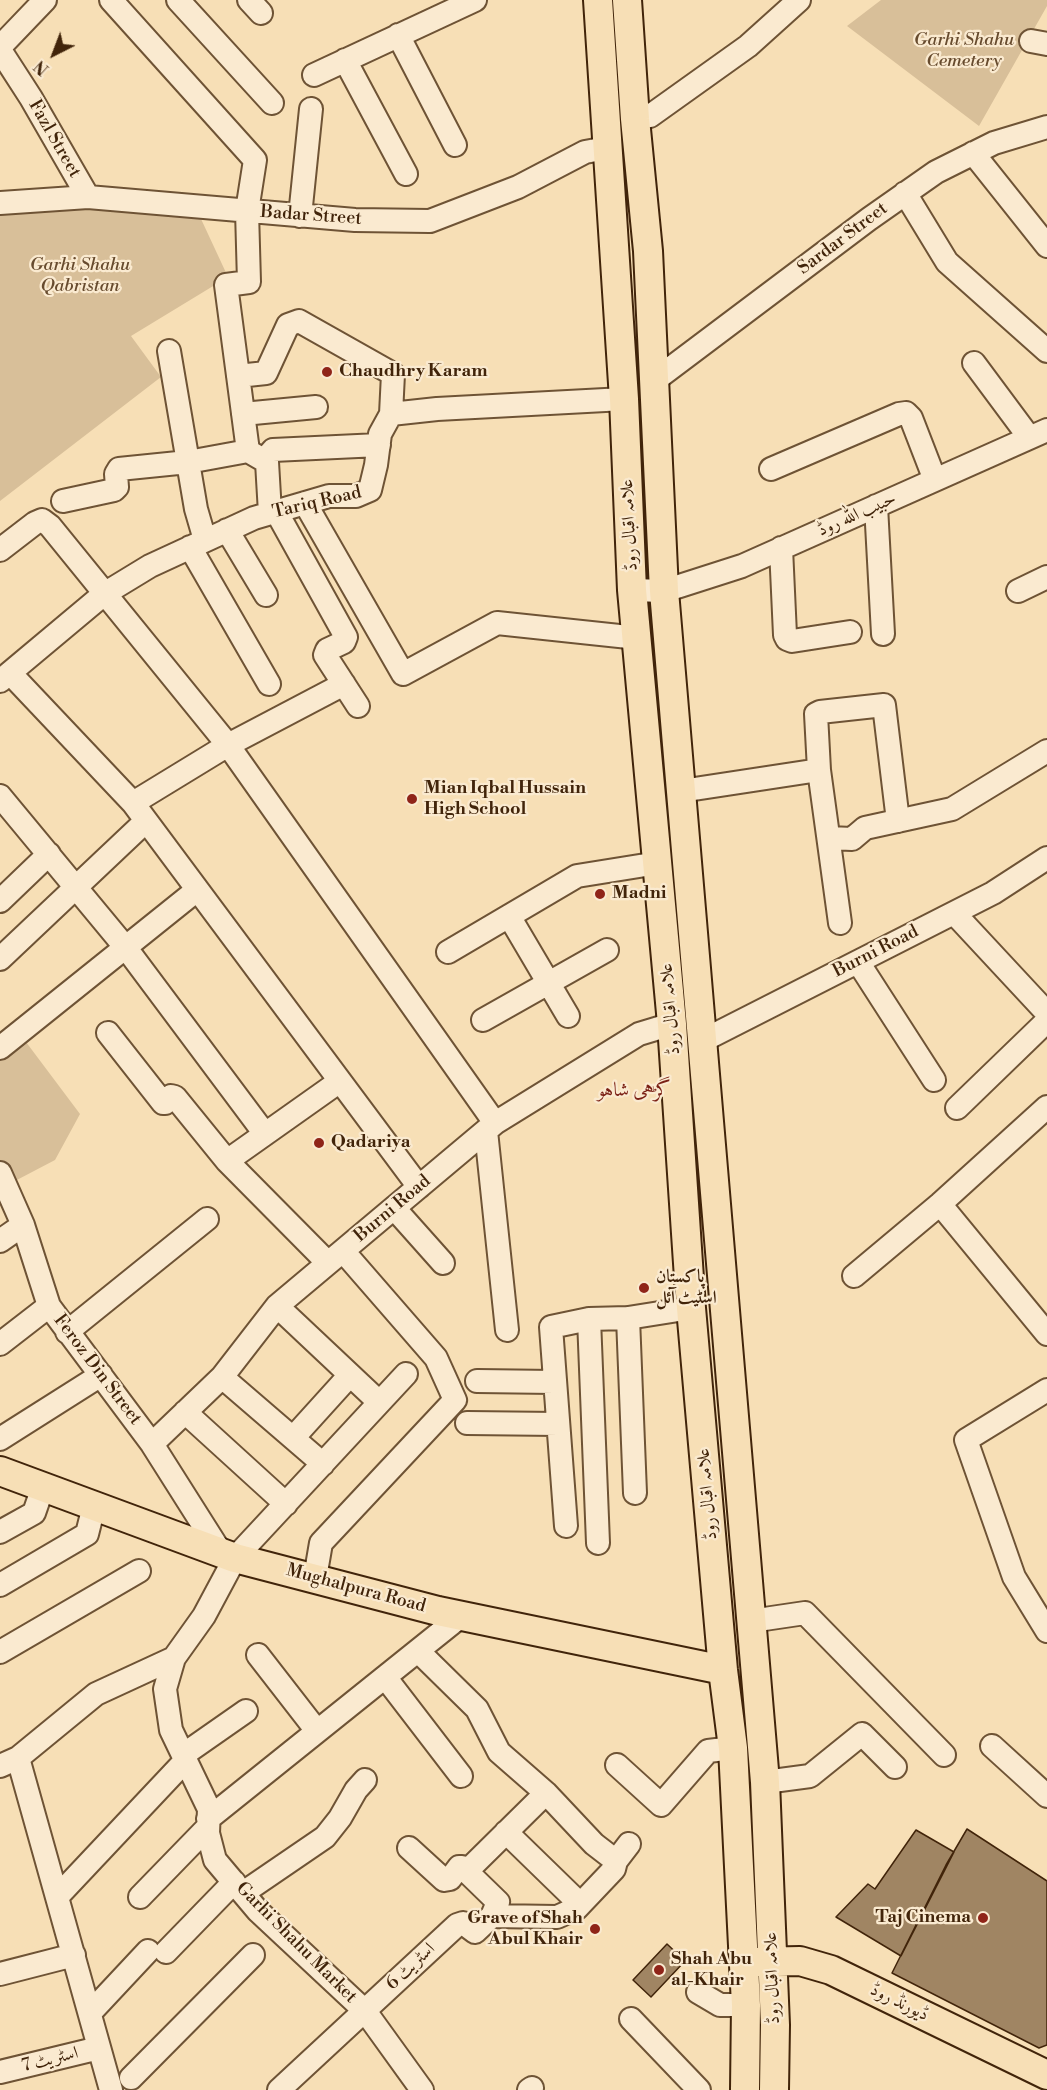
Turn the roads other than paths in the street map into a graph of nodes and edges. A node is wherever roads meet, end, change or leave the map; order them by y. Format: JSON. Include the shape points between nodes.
{"nodes":[{"id":1,"x":45,"y":0,"type":"edge"},
{"id":2,"x":111,"y":0,"type":"edge"},
{"id":3,"x":178,"y":0,"type":"edge"},
{"id":4,"x":598,"y":0,"type":"edge"},
{"id":5,"x":627,"y":0,"type":"edge"},
{"id":6,"x":799,"y":0,"type":"edge"},
{"id":7,"x":459,"y":3,"type":"edge"},
{"id":8,"x":398,"y":35,"type":"junction"},
{"id":9,"x":0,"y":48,"type":"edge"},
{"id":10,"x":345,"y":60,"type":"junction"},
{"id":11,"x":314,"y":75,"type":"dead end"},
{"id":12,"x":272,"y":103,"type":"dead end"},
{"id":13,"x":311,"y":110,"type":"dead end"},
{"id":14,"x":635,"y":118,"type":"junction"},
{"id":15,"x":1047,"y":127,"type":"edge"},
{"id":16,"x":455,"y":145,"type":"dead end"},
{"id":17,"x":608,"y":148,"type":"junction"},
{"id":18,"x":973,"y":153,"type":"junction"},
{"id":19,"x":406,"y":174,"type":"dead end"},
{"id":20,"x":905,"y":193,"type":"junction"},
{"id":21,"x":88,"y":197,"type":"junction"},
{"id":22,"x":0,"y":203,"type":"edge"},
{"id":23,"x":247,"y":211,"type":"junction"},
{"id":24,"x":300,"y":216,"type":"junction"},
{"id":25,"x":1047,"y":246,"type":"edge"},
{"id":26,"x":169,"y":351,"type":"dead end"},
{"id":27,"x":1047,"y":351,"type":"edge"},
{"id":28,"x":974,"y":363,"type":"dead end"},
{"id":29,"x":238,"y":376,"type":"junction"},
{"id":30,"x":655,"y":380,"type":"junction"},
{"id":31,"x":624,"y":399,"type":"junction"},
{"id":32,"x":316,"y":407,"type":"dead end"},
{"id":33,"x":243,"y":414,"type":"junction"},
{"id":34,"x":391,"y":414,"type":"junction"},
{"id":35,"x":1038,"y":434,"type":"edge"},
{"id":36,"x":379,"y":445,"type":"junction"},
{"id":37,"x":256,"y":455,"type":"junction"},
{"id":38,"x":188,"y":462,"type":"junction"},
{"id":39,"x":771,"y":468,"type":"dead end"},
{"id":40,"x":935,"y":480,"type":"junction"},
{"id":41,"x":63,"y":501,"type":"dead end"},
{"id":42,"x":305,"y":503,"type":"junction"},
{"id":43,"x":876,"y":506,"type":"junction"},
{"id":44,"x":273,"y":512,"type":"junction"},
{"id":45,"x":227,"y":530,"type":"junction"},
{"id":46,"x":197,"y":544,"type":"junction"},
{"id":47,"x":782,"y":549,"type":"junction"},
{"id":48,"x":0,"y":550,"type":"edge"},
{"id":49,"x":1047,"y":577,"type":"edge"},
{"id":50,"x":633,"y":590,"type":"junction"},
{"id":51,"x":664,"y":591,"type":"junction"},
{"id":52,"x":1018,"y":591,"type":"dead end"},
{"id":53,"x":104,"y":594,"type":"junction"},
{"id":54,"x":266,"y":595,"type":"dead end"},
{"id":55,"x":850,"y":632,"type":"dead end"},
{"id":56,"x":883,"y":634,"type":"dead end"},
{"id":57,"x":638,"y":638,"type":"junction"},
{"id":58,"x":5,"y":677,"type":"edge"},
{"id":59,"x":269,"y":684,"type":"dead end"},
{"id":60,"x":344,"y":684,"type":"junction"},
{"id":61,"x":358,"y":706,"type":"dead end"},
{"id":62,"x":228,"y":745,"type":"junction"},
{"id":63,"x":1047,"y":751,"type":"edge"},
{"id":64,"x":819,"y":770,"type":"junction"},
{"id":65,"x":681,"y":791,"type":"junction"},
{"id":66,"x":0,"y":796,"type":"edge"},
{"id":67,"x":139,"y":812,"type":"junction"},
{"id":68,"x":898,"y":821,"type":"junction"},
{"id":69,"x":829,"y":838,"type":"junction"},
{"id":70,"x":49,"y":854,"type":"junction"},
{"id":71,"x":1047,"y":858,"type":"edge"},
{"id":72,"x":658,"y":863,"type":"junction"},
{"id":73,"x":77,"y":888,"type":"junction"},
{"id":74,"x":197,"y":890,"type":"junction"},
{"id":75,"x":3,"y":892,"type":"edge"},
{"id":76,"x":954,"y":913,"type":"junction"},
{"id":77,"x":509,"y":916,"type":"junction"},
{"id":78,"x":840,"y":923,"type":"dead end"},
{"id":79,"x":126,"y":948,"type":"junction"},
{"id":80,"x":607,"y":950,"type":"dead end"},
{"id":81,"x":448,"y":952,"type":"dead end"},
{"id":82,"x":0,"y":959,"type":"edge"},
{"id":83,"x":858,"y":962,"type":"junction"},
{"id":84,"x":548,"y":982,"type":"junction"},
{"id":85,"x":1047,"y":1013,"type":"edge"},
{"id":86,"x":568,"y":1016,"type":"dead end"},
{"id":87,"x":483,"y":1020,"type":"dead end"},
{"id":88,"x":1047,"y":1021,"type":"edge"},
{"id":89,"x":672,"y":1024,"type":"junction"},
{"id":90,"x":108,"y":1033,"type":"dead end"},
{"id":91,"x":702,"y":1041,"type":"junction"},
{"id":92,"x":0,"y":1048,"type":"edge"},
{"id":93,"x":934,"y":1080,"type":"dead end"},
{"id":94,"x":340,"y":1082,"type":"junction"},
{"id":95,"x":1047,"y":1107,"type":"edge"},
{"id":96,"x":957,"y":1108,"type":"dead end"},
{"id":97,"x":490,"y":1127,"type":"junction"},
{"id":98,"x":266,"y":1134,"type":"junction"},
{"id":99,"x":227,"y":1161,"type":"junction"},
{"id":100,"x":0,"y":1173,"type":"edge"},
{"id":101,"x":419,"y":1187,"type":"junction"},
{"id":102,"x":940,"y":1204,"type":"junction"},
{"id":103,"x":394,"y":1208,"type":"junction"},
{"id":104,"x":207,"y":1219,"type":"dead end"},
{"id":105,"x":23,"y":1225,"type":"junction"},
{"id":106,"x":0,"y":1241,"type":"edge"},
{"id":107,"x":335,"y":1257,"type":"junction"},
{"id":108,"x":443,"y":1263,"type":"dead end"},
{"id":109,"x":854,"y":1276,"type":"dead end"},
{"id":110,"x":723,"y":1277,"type":"junction"},
{"id":111,"x":690,"y":1279,"type":"junction"},
{"id":112,"x":49,"y":1306,"type":"junction"},
{"id":113,"x":277,"y":1306,"type":"junction"},
{"id":114,"x":691,"y":1308,"type":"junction"},
{"id":115,"x":628,"y":1318,"type":"junction"},
{"id":116,"x":589,"y":1319,"type":"junction"},
{"id":117,"x":507,"y":1330,"type":"dead end"},
{"id":118,"x":67,"y":1332,"type":"junction"},
{"id":119,"x":1047,"y":1334,"type":"edge"},
{"id":120,"x":0,"y":1344,"type":"edge"},
{"id":121,"x":406,"y":1374,"type":"dead end"},
{"id":122,"x":100,"y":1375,"type":"junction"},
{"id":123,"x":350,"y":1375,"type":"junction"},
{"id":124,"x":222,"y":1377,"type":"junction"},
{"id":125,"x":477,"y":1381,"type":"dead end"},
{"id":126,"x":554,"y":1382,"type":"junction"},
{"id":127,"x":1043,"y":1400,"type":"edge"},
{"id":128,"x":380,"y":1402,"type":"junction"},
{"id":129,"x":185,"y":1412,"type":"junction"},
{"id":130,"x":467,"y":1423,"type":"dead end"},
{"id":131,"x":558,"y":1424,"type":"junction"},
{"id":132,"x":293,"y":1438,"type":"junction"},
{"id":133,"x":0,"y":1439,"type":"edge"},
{"id":134,"x":152,"y":1444,"type":"junction"},
{"id":135,"x":323,"y":1464,"type":"junction"},
{"id":136,"x":0,"y":1471,"type":"edge"},
{"id":137,"x":43,"y":1487,"type":"junction"},
{"id":138,"x":635,"y":1493,"type":"dead end"},
{"id":139,"x":286,"y":1504,"type":"junction"},
{"id":140,"x":94,"y":1506,"type":"junction"},
{"id":141,"x":566,"y":1526,"type":"dead end"},
{"id":142,"x":0,"y":1532,"type":"edge"},
{"id":143,"x":598,"y":1543,"type":"dead end"},
{"id":144,"x":228,"y":1555,"type":"junction"},
{"id":145,"x":139,"y":1571,"type":"dead end"},
{"id":146,"x":315,"y":1578,"type":"junction"},
{"id":147,"x":0,"y":1585,"type":"edge"},
{"id":148,"x":460,"y":1616,"type":"junction"},
{"id":149,"x":751,"y":1621,"type":"junction"},
{"id":150,"x":1047,"y":1631,"type":"edge"},
{"id":151,"x":418,"y":1651,"type":"junction"},
{"id":152,"x":0,"y":1652,"type":"edge"},
{"id":153,"x":258,"y":1655,"type":"dead end"},
{"id":154,"x":174,"y":1658,"type":"junction"},
{"id":155,"x":723,"y":1670,"type":"junction"},
{"id":156,"x":385,"y":1677,"type":"junction"},
{"id":157,"x":246,"y":1711,"type":"dead end"},
{"id":158,"x":317,"y":1731,"type":"junction"},
{"id":159,"x":992,"y":1746,"type":"dead end"},
{"id":160,"x":733,"y":1748,"type":"junction"},
{"id":161,"x":944,"y":1755,"type":"dead end"},
{"id":162,"x":184,"y":1758,"type":"junction"},
{"id":163,"x":9,"y":1762,"type":"edge"},
{"id":164,"x":617,"y":1765,"type":"dead end"},
{"id":165,"x":896,"y":1767,"type":"dead end"},
{"id":166,"x":461,"y":1776,"type":"dead end"},
{"id":167,"x":365,"y":1780,"type":"dead end"},
{"id":168,"x":765,"y":1782,"type":"junction"},
{"id":169,"x":546,"y":1793,"type":"junction"},
{"id":170,"x":1047,"y":1796,"type":"edge"},
{"id":171,"x":208,"y":1823,"type":"junction"},
{"id":172,"x":506,"y":1832,"type":"junction"},
{"id":173,"x":409,"y":1848,"type":"dead end"},
{"id":174,"x":466,"y":1871,"type":"junction"},
{"id":175,"x":238,"y":1888,"type":"junction"},
{"id":176,"x":57,"y":1897,"type":"junction"},
{"id":177,"x":140,"y":1897,"type":"dead end"},
{"id":178,"x":580,"y":1904,"type":"junction"},
{"id":179,"x":492,"y":1916,"type":"junction"},
{"id":180,"x":74,"y":1955,"type":"junction"},
{"id":181,"x":253,"y":1955,"type":"dead end"},
{"id":182,"x":744,"y":1962,"type":"junction"},
{"id":183,"x":772,"y":1962,"type":"junction"},
{"id":184,"x":0,"y":1974,"type":"edge"},
{"id":185,"x":698,"y":1992,"type":"dead end"},
{"id":186,"x":746,"y":2005,"type":"junction"},
{"id":187,"x":365,"y":2011,"type":"junction"},
{"id":188,"x":90,"y":2013,"type":"junction"},
{"id":189,"x":631,"y":2019,"type":"dead end"},
{"id":190,"x":99,"y":2048,"type":"junction"},
{"id":191,"x":0,"y":2072,"type":"edge"},
{"id":192,"x":1046,"y":2074,"type":"edge"},
{"id":193,"x":109,"y":2083,"type":"edge"},
{"id":194,"x":138,"y":2084,"type":"edge"},
{"id":195,"x":279,"y":2090,"type":"edge"},
{"id":196,"x":422,"y":2090,"type":"edge"},
{"id":197,"x":699,"y":2090,"type":"edge"},
{"id":198,"x":745,"y":2090,"type":"edge"},
{"id":199,"x":774,"y":2090,"type":"edge"}],
"edges":[{"from":1,"to":9,"type":"street"},
{"from":2,"to":23,"type":"street","via":[[253,156],[256,163]]},
{"from":3,"to":12,"type":"street"},
{"from":4,"to":17,"type":"main road","name":"علامہ اقبال روڈ"},
{"from":5,"to":14,"type":"main road","name":"علامہ اقبال روڈ"},
{"from":6,"to":14,"type":"street","via":[[748,46],[650,116]]},
{"from":7,"to":8,"type":"street"},
{"from":8,"to":10,"type":"street"},
{"from":8,"to":16,"type":"street"},
{"from":9,"to":21,"type":"street","name":"Fazl Street"},
{"from":10,"to":11,"type":"street"},
{"from":10,"to":19,"type":"street"},
{"from":13,"to":24,"type":"street"},
{"from":14,"to":30,"type":"main road","name":"علامہ اقبال روڈ"},
{"from":15,"to":18,"type":"street","name":"Sardar Street"},
{"from":17,"to":24,"type":"street","name":"Badar Street","via":[[585,152],[518,187],[430,221]]},
{"from":17,"to":31,"type":"main road","name":"علامہ اقبال روڈ"},
{"from":18,"to":20,"type":"street","name":"Sardar Street"},
{"from":18,"to":25,"type":"street"},
{"from":20,"to":27,"type":"street","via":[[947,262]]},
{"from":20,"to":30,"type":"street","name":"Sardar Street"},
{"from":21,"to":22,"type":"street","name":"Badar Street"},
{"from":21,"to":23,"type":"street","name":"Badar Street"},
{"from":23,"to":24,"type":"street","name":"Badar Street"},
{"from":23,"to":29,"type":"street","via":[[249,282],[226,285]]},
{"from":26,"to":38,"type":"street"},
{"from":28,"to":35,"type":"street"},
{"from":29,"to":33,"type":"street"},
{"from":29,"to":34,"type":"street","via":[[266,374],[288,325],[299,321],[393,374]]},
{"from":30,"to":51,"type":"main road","name":"علامہ اقبال روڈ"},
{"from":31,"to":34,"type":"street"},
{"from":31,"to":50,"type":"main road","name":"علامہ اقبال روڈ"},
{"from":32,"to":33,"type":"street"},
{"from":33,"to":37,"type":"street"},
{"from":34,"to":36,"type":"street","name":"Tariq Road","via":[[380,434]]},
{"from":35,"to":40,"type":"street","name":"حبیب اللہ روڈ"},
{"from":36,"to":37,"type":"street","via":[[273,450]]},
{"from":36,"to":42,"type":"street","name":"Tariq Road","via":[[370,490],[356,496],[329,496]]},
{"from":37,"to":38,"type":"street"},
{"from":37,"to":44,"type":"street","via":[[267,462]]},
{"from":38,"to":41,"type":"street","via":[[119,469],[114,490]]},
{"from":38,"to":46,"type":"street"},
{"from":39,"to":40,"type":"street","via":[[906,413]]},
{"from":40,"to":43,"type":"street","name":"حبیب اللہ روڈ"},
{"from":42,"to":44,"type":"street","name":"Tariq Road"},
{"from":42,"to":57,"type":"street","via":[[403,674],[497,623]]},
{"from":43,"to":47,"type":"street","name":"حبیب اللہ روڈ"},
{"from":43,"to":56,"type":"street"},
{"from":44,"to":45,"type":"street","name":"Tariq Road"},
{"from":44,"to":60,"type":"street","via":[[346,637],[325,652]]},
{"from":45,"to":46,"type":"street","name":"Tariq Road"},
{"from":45,"to":54,"type":"street"},
{"from":46,"to":53,"type":"street","name":"Tariq Road"},
{"from":46,"to":59,"type":"street"},
{"from":47,"to":51,"type":"street","name":"حبیب اللہ روڈ"},
{"from":47,"to":55,"type":"street","via":[[787,639]]},
{"from":48,"to":53,"type":"street","via":[[42,520]]},
{"from":49,"to":52,"type":"street"},
{"from":50,"to":51,"type":"street","name":"حبیب اللہ روڈ"},
{"from":50,"to":57,"type":"main road","name":"علامہ اقبال روڈ"},
{"from":51,"to":65,"type":"main road","name":"علامہ اقبال روڈ"},
{"from":53,"to":58,"type":"street","name":"Tariq Road"},
{"from":53,"to":62,"type":"street"},
{"from":57,"to":72,"type":"main road","name":"علامہ اقبال روڈ"},
{"from":58,"to":67,"type":"street"},
{"from":60,"to":61,"type":"street"},
{"from":60,"to":62,"type":"street"},
{"from":62,"to":67,"type":"street"},
{"from":62,"to":97,"type":"street"},
{"from":63,"to":68,"type":"street","via":[[952,809]]},
{"from":64,"to":65,"type":"street"},
{"from":64,"to":68,"type":"street","via":[[816,714],[884,705]]},
{"from":64,"to":69,"type":"street"},
{"from":65,"to":91,"type":"main road","name":"علامہ اقبال روڈ"},
{"from":66,"to":70,"type":"street"},
{"from":67,"to":73,"type":"street"},
{"from":67,"to":74,"type":"street"},
{"from":68,"to":69,"type":"street","via":[[864,828],[852,839]]},
{"from":69,"to":78,"type":"street"},
{"from":70,"to":73,"type":"street"},
{"from":70,"to":75,"type":"street"},
{"from":71,"to":76,"type":"street","name":"Burni Road"},
{"from":72,"to":77,"type":"street","via":[[577,876]]},
{"from":72,"to":89,"type":"main road","name":"علامہ اقبال روڈ"},
{"from":73,"to":79,"type":"street"},
{"from":73,"to":82,"type":"street"},
{"from":74,"to":79,"type":"street"},
{"from":74,"to":94,"type":"street"},
{"from":76,"to":83,"type":"street","name":"Burni Road"},
{"from":76,"to":85,"type":"street"},
{"from":77,"to":81,"type":"street"},
{"from":77,"to":84,"type":"street"},
{"from":79,"to":92,"type":"street"},
{"from":79,"to":98,"type":"street"},
{"from":80,"to":84,"type":"street"},
{"from":83,"to":91,"type":"street","name":"Burni Road"},
{"from":83,"to":93,"type":"street"},
{"from":84,"to":86,"type":"street"},
{"from":84,"to":87,"type":"street"},
{"from":88,"to":96,"type":"street"},
{"from":89,"to":97,"type":"street","name":"Burni Road","via":[[639,1034]]},
{"from":89,"to":111,"type":"main road","name":"علامہ اقبال روڈ"},
{"from":90,"to":99,"type":"street","via":[[163,1102],[175,1097]]},
{"from":91,"to":110,"type":"main road","name":"علامہ اقبال روڈ"},
{"from":94,"to":98,"type":"street"},
{"from":94,"to":101,"type":"street"},
{"from":95,"to":102,"type":"street"},
{"from":97,"to":101,"type":"street","name":"Burni Road"},
{"from":97,"to":117,"type":"street"},
{"from":98,"to":99,"type":"street"},
{"from":99,"to":107,"type":"street"},
{"from":100,"to":105,"type":"street","name":"Feroz Din Street"},
{"from":101,"to":103,"type":"street","name":"Burni Road"},
{"from":102,"to":109,"type":"street"},
{"from":102,"to":119,"type":"street"},
{"from":103,"to":107,"type":"street","name":"Burni Road"},
{"from":103,"to":108,"type":"street"},
{"from":104,"to":118,"type":"street"},
{"from":105,"to":106,"type":"street"},
{"from":105,"to":112,"type":"street","name":"Feroz Din Street"},
{"from":107,"to":113,"type":"street","name":"Burni Road"},
{"from":107,"to":146,"type":"street","via":[[436,1358],[455,1400],[321,1543]]},
{"from":110,"to":111,"type":"main road"},
{"from":110,"to":149,"type":"main road","name":"علامہ اقبال روڈ"},
{"from":111,"to":114,"type":"main road","name":"علامہ اقبال روڈ"},
{"from":112,"to":118,"type":"street","name":"Feroz Din Street"},
{"from":112,"to":120,"type":"street"},
{"from":113,"to":123,"type":"street"},
{"from":113,"to":124,"type":"street","name":"Burni Road"},
{"from":114,"to":115,"type":"street"},
{"from":114,"to":155,"type":"main road","name":"علامہ اقبال روڈ"},
{"from":115,"to":116,"type":"street"},
{"from":115,"to":138,"type":"street"},
{"from":116,"to":126,"type":"street","via":[[551,1327]]},
{"from":116,"to":143,"type":"street"},
{"from":118,"to":122,"type":"street","name":"Feroz Din Street"},
{"from":121,"to":128,"type":"street","name":"Garhi Shahu Market"},
{"from":122,"to":133,"type":"street"},
{"from":122,"to":134,"type":"street","name":"Feroz Din Street"},
{"from":123,"to":128,"type":"street"},
{"from":123,"to":132,"type":"street"},
{"from":124,"to":129,"type":"street","name":"Burni Road"},
{"from":124,"to":132,"type":"street"},
{"from":125,"to":126,"type":"street"},
{"from":126,"to":131,"type":"street"},
{"from":127,"to":150,"type":"street","via":[[966,1440],[1014,1577]]},
{"from":128,"to":135,"type":"street","name":"Garhi Shahu Market"},
{"from":129,"to":134,"type":"street","name":"Burni Road"},
{"from":129,"to":139,"type":"street"},
{"from":130,"to":131,"type":"street"},
{"from":131,"to":141,"type":"street"},
{"from":132,"to":135,"type":"street"},
{"from":134,"to":144,"type":"street","name":"Feroz Din Street"},
{"from":135,"to":139,"type":"street","name":"Garhi Shahu Market"},
{"from":136,"to":137,"type":"main road","name":"Mughalpura Road"},
{"from":137,"to":140,"type":"main road","name":"Mughalpura Road"},
{"from":137,"to":142,"type":"street","via":[[34,1513]]},
{"from":139,"to":144,"type":"street","name":"Garhi Shahu Market"},
{"from":140,"to":144,"type":"main road","name":"Mughalpura Road"},
{"from":140,"to":147,"type":"street","via":[[87,1534]]},
{"from":144,"to":146,"type":"main road","name":"Mughalpura Road"},
{"from":144,"to":154,"type":"street","name":"Garhi Shahu Market","via":[[204,1616]]},
{"from":145,"to":152,"type":"street"},
{"from":146,"to":148,"type":"main road","name":"Mughalpura Road"},
{"from":148,"to":151,"type":"street"},
{"from":148,"to":155,"type":"main road","name":"Mughalpura Road"},
{"from":149,"to":161,"type":"street","via":[[805,1613]]},
{"from":149,"to":168,"type":"main road","name":"علامہ اقبال روڈ"},
{"from":151,"to":156,"type":"street"},
{"from":151,"to":169,"type":"street","via":[[477,1709],[499,1752]]},
{"from":153,"to":158,"type":"street"},
{"from":154,"to":162,"type":"street","name":"Garhi Shahu Market","via":[[165,1689],[171,1730]]},
{"from":154,"to":163,"type":"street","via":[[96,1694]]},
{"from":155,"to":160,"type":"main road","name":"علامہ اقبال روڈ"},
{"from":156,"to":158,"type":"street"},
{"from":156,"to":166,"type":"street"},
{"from":157,"to":162,"type":"street"},
{"from":158,"to":171,"type":"street"},
{"from":159,"to":170,"type":"street"},
{"from":160,"to":164,"type":"street","via":[[708,1751],[661,1805]]},
{"from":160,"to":182,"type":"main road","name":"علامہ اقبال روڈ"},
{"from":162,"to":171,"type":"street","name":"Garhi Shahu Market","via":[[209,1809]]},
{"from":162,"to":176,"type":"street"},
{"from":163,"to":176,"type":"street"},
{"from":165,"to":168,"type":"street","via":[[862,1734],[810,1776]]},
{"from":167,"to":175,"type":"street","via":[[325,1837]]},
{"from":168,"to":183,"type":"main road","name":"علامہ اقبال روڈ"},
{"from":169,"to":172,"type":"street"},
{"from":169,"to":178,"type":"street","via":[[594,1844],[622,1853],[614,1869]]},
{"from":171,"to":175,"type":"street","name":"Garhi Shahu Market","via":[[215,1860]]},
{"from":171,"to":177,"type":"street"},
{"from":172,"to":174,"type":"street"},
{"from":172,"to":178,"type":"street"},
{"from":173,"to":174,"type":"street","via":[[444,1880],[450,1879],[460,1866]]},
{"from":174,"to":179,"type":"street","via":[[498,1902]]},
{"from":175,"to":187,"type":"street","name":"Garhi Shahu Market"},
{"from":175,"to":188,"type":"street","via":[[157,1952]]},
{"from":176,"to":180,"type":"street"},
{"from":178,"to":179,"type":"street","via":[[557,1917]]},
{"from":179,"to":187,"type":"street","name":"اسٹریٹ 6","via":[[475,1932],[463,1923],[457,1924]]},
{"from":180,"to":184,"type":"street"},
{"from":180,"to":188,"type":"street"},
{"from":181,"to":194,"type":"street"},
{"from":182,"to":183,"type":"main road","name":"ڈیورنڈ روڈ"},
{"from":182,"to":186,"type":"main road","name":"علامہ اقبال روڈ"},
{"from":183,"to":192,"type":"main road","name":"ڈیورنڈ روڈ","via":[[800,1961],[831,1970]]},
{"from":183,"to":199,"type":"main road","name":"علامہ اقبال روڈ"},
{"from":185,"to":186,"type":"street","via":[[720,2005]]},
{"from":186,"to":198,"type":"main road","name":"علامہ اقبال روڈ"},
{"from":187,"to":195,"type":"street","name":"اسٹریٹ 6"},
{"from":187,"to":196,"type":"street","name":"Garhi Shahu Market"},
{"from":188,"to":190,"type":"street"},
{"from":189,"to":197,"type":"street"},
{"from":190,"to":191,"type":"street","name":"اسٹریٹ 7"},
{"from":190,"to":193,"type":"street"},
{"from":193,"to":194,"type":"street","via":[[127,2074]]}]}
